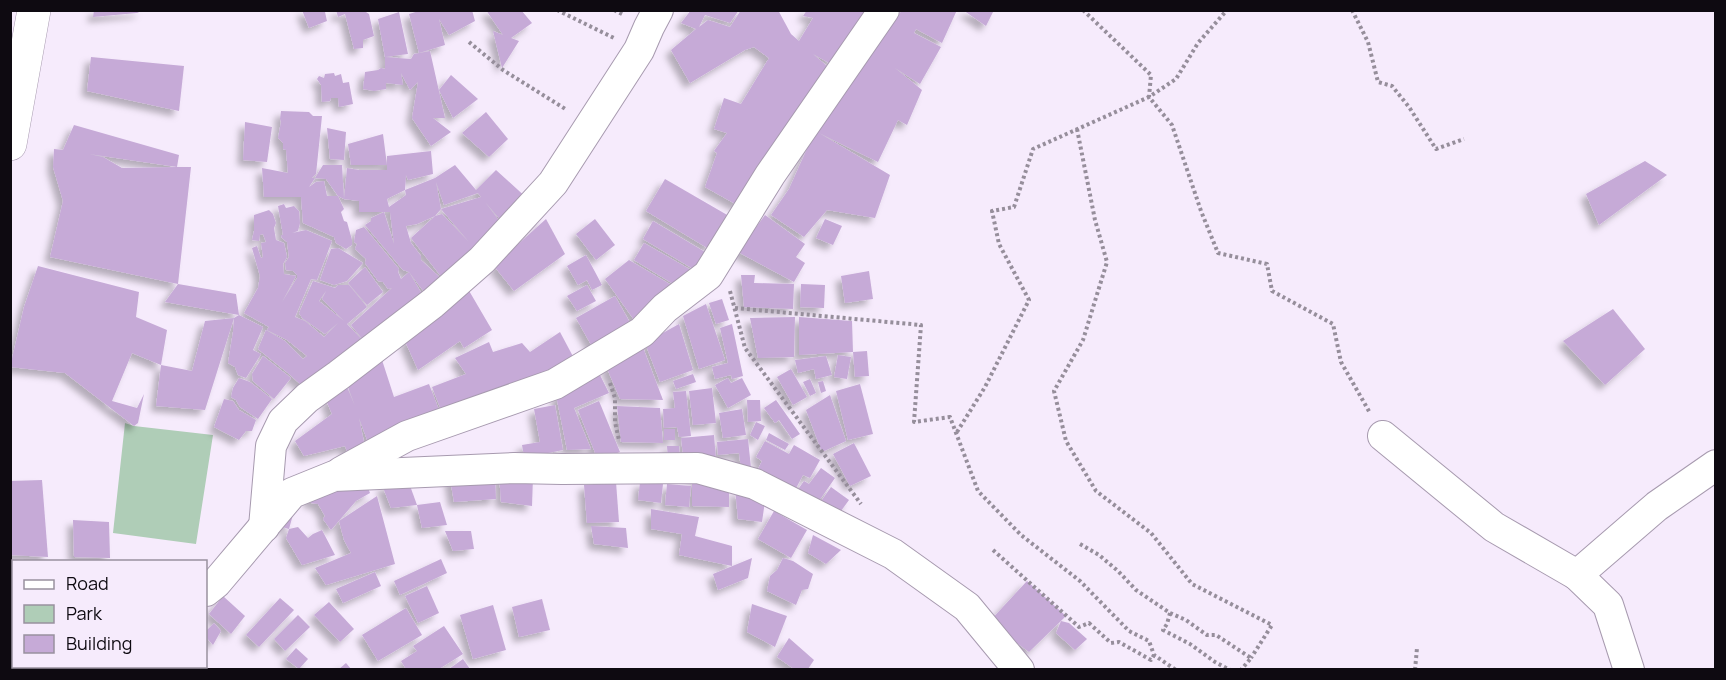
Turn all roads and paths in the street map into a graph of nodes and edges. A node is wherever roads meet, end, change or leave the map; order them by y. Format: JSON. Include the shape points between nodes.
{"nodes":[{"id":1,"x":34,"y":10,"type":"edge"},
{"id":2,"x":557,"y":10,"type":"edge"},
{"id":3,"x":658,"y":10,"type":"edge"},
{"id":4,"x":884,"y":10,"type":"edge"},
{"id":5,"x":1083,"y":10,"type":"edge"},
{"id":6,"x":1227,"y":10,"type":"edge"},
{"id":7,"x":1352,"y":10,"type":"edge"},
{"id":8,"x":469,"y":42,"type":"dead end"},
{"id":9,"x":639,"y":50,"type":"junction"},
{"id":10,"x":1149,"y":97,"type":"junction"},
{"id":11,"x":591,"y":125,"type":"junction"},
{"id":12,"x":1077,"y":129,"type":"junction"},
{"id":13,"x":1464,"y":139,"type":"dead end"},
{"id":14,"x":10,"y":144,"type":"edge"},
{"id":15,"x":720,"y":252,"type":"junction"},
{"id":16,"x":735,"y":308,"type":"junction"},
{"id":17,"x":600,"y":357,"type":"junction"},
{"id":18,"x":956,"y":433,"type":"junction"},
{"id":19,"x":1383,"y":436,"type":"joint"},
{"id":20,"x":1716,"y":465,"type":"edge"},
{"id":21,"x":628,"y":469,"type":"junction"},
{"id":22,"x":334,"y":476,"type":"junction"},
{"id":23,"x":864,"y":509,"type":"dead end"},
{"id":24,"x":264,"y":526,"type":"junction"},
{"id":25,"x":1080,"y":544,"type":"dead end"},
{"id":26,"x":993,"y":550,"type":"dead end"},
{"id":27,"x":1577,"y":575,"type":"junction"},
{"id":28,"x":207,"y":590,"type":"edge"},
{"id":29,"x":1170,"y":613,"type":"junction"},
{"id":30,"x":1418,"y":648,"type":"dead end"},
{"id":31,"x":1154,"y":655,"type":"junction"},
{"id":32,"x":1251,"y":657,"type":"junction"},
{"id":33,"x":1019,"y":669,"type":"edge"},
{"id":34,"x":1176,"y":669,"type":"edge"},
{"id":35,"x":1230,"y":669,"type":"edge"},
{"id":36,"x":1241,"y":669,"type":"edge"},
{"id":37,"x":1415,"y":669,"type":"edge"},
{"id":38,"x":1629,"y":669,"type":"edge"}],
"edges":[{"from":1,"to":14,"type":"main road"},
{"from":2,"to":9,"type":"path"},
{"from":3,"to":9,"type":"street"},
{"from":4,"to":15,"type":"street"},
{"from":5,"to":10,"type":"path","via":[[1152,75]]},
{"from":6,"to":10,"type":"path","via":[[1198,43],[1176,79]]},
{"from":7,"to":13,"type":"path","via":[[1368,42],[1378,82],[1392,86],[1436,149]]},
{"from":8,"to":11,"type":"path","via":[[503,70]]},
{"from":9,"to":11,"type":"street"},
{"from":10,"to":12,"type":"path"},
{"from":10,"to":19,"type":"path","via":[[1172,125],[1218,253],[1267,264],[1272,291],[1333,324],[1341,362]]},
{"from":11,"to":24,"type":"street","via":[[553,183],[482,260],[283,421],[270,446]]},
{"from":12,"to":18,"type":"path","via":[[1033,149],[1014,207],[992,211],[999,244],[1029,300],[985,387]]},
{"from":12,"to":32,"type":"path","via":[[1107,262],[1083,340],[1054,391],[1066,441],[1096,491],[1151,533],[1192,584],[1272,625]]},
{"from":15,"to":16,"type":"path"},
{"from":15,"to":17,"type":"street","via":[[708,274],[642,332]]},
{"from":16,"to":18,"type":"path","via":[[921,324],[914,422],[950,417]]},
{"from":16,"to":23,"type":"path","via":[[745,348]]},
{"from":17,"to":21,"type":"path","via":[[615,398],[615,422]]},
{"from":17,"to":22,"type":"street","via":[[555,384],[407,436]]},
{"from":18,"to":31,"type":"path","via":[[978,491],[1021,536],[1080,581],[1129,631],[1149,641]]},
{"from":19,"to":27,"type":"street","via":[[1494,527]]},
{"from":20,"to":27,"type":"street","via":[[1657,507]]},
{"from":21,"to":22,"type":"street","via":[[514,468]]},
{"from":21,"to":33,"type":"street","via":[[698,468],[755,484],[892,554],[967,607]]},
{"from":22,"to":24,"type":"street","via":[[292,493]]},
{"from":24,"to":28,"type":"street"},
{"from":25,"to":29,"type":"path","via":[[1100,555],[1136,590]]},
{"from":26,"to":31,"type":"path","via":[[1079,627],[1089,623],[1111,643],[1119,642],[1151,660]]},
{"from":27,"to":38,"type":"street","via":[[1608,605]]},
{"from":29,"to":32,"type":"path"},
{"from":29,"to":35,"type":"path","via":[[1163,630]]},
{"from":30,"to":37,"type":"path"},
{"from":31,"to":34,"type":"path"},
{"from":32,"to":36,"type":"path"}]}
